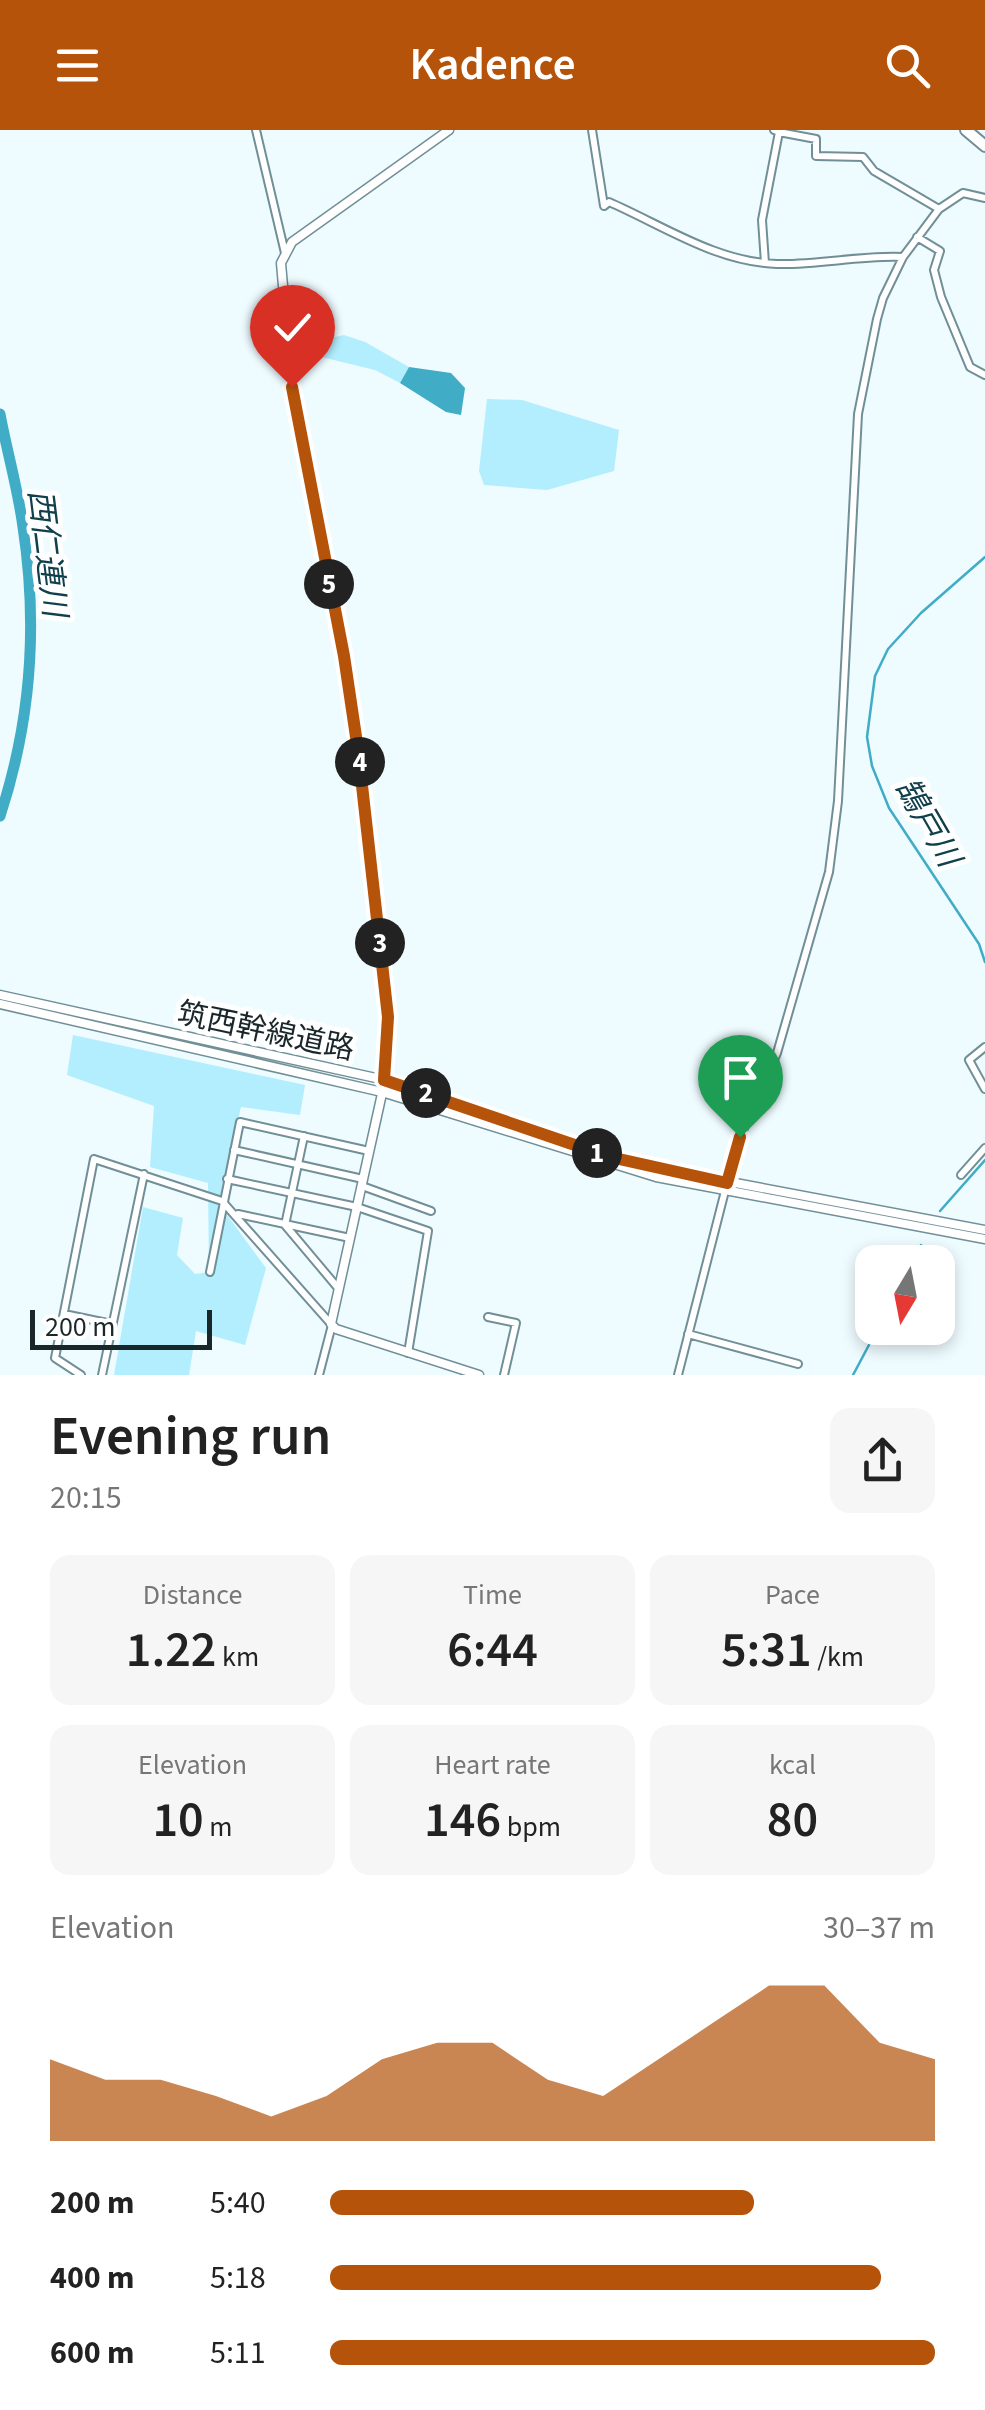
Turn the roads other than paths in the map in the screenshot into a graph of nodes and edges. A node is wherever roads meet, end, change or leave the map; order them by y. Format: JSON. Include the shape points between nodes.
{"nodes":[{"id":1,"x":256,"y":130,"type":"edge"},
{"id":2,"x":449,"y":130,"type":"edge"},
{"id":3,"x":592,"y":130,"type":"edge"},
{"id":4,"x":966,"y":130,"type":"edge"},
{"id":5,"x":777,"y":131,"type":"edge"},
{"id":6,"x":985,"y":146,"type":"edge"},
{"id":7,"x":985,"y":198,"type":"edge"},
{"id":8,"x":939,"y":209,"type":"junction"},
{"id":9,"x":918,"y":237,"type":"junction"},
{"id":10,"x":285,"y":254,"type":"junction"},
{"id":11,"x":903,"y":257,"type":"junction"},
{"id":12,"x":765,"y":262,"type":"junction"},
{"id":13,"x":985,"y":375,"type":"edge"},
{"id":14,"x":0,"y":996,"type":"edge"},
{"id":15,"x":0,"y":1004,"type":"edge"},
{"id":16,"x":985,"y":1047,"type":"edge"},
{"id":17,"x":384,"y":1080,"type":"junction"},
{"id":18,"x":985,"y":1088,"type":"edge"},
{"id":19,"x":382,"y":1092,"type":"junction"},
{"id":20,"x":304,"y":1136,"type":"junction"},
{"id":21,"x":985,"y":1148,"type":"edge"},
{"id":22,"x":234,"y":1150,"type":"junction"},
{"id":23,"x":370,"y":1151,"type":"junction"},
{"id":24,"x":298,"y":1165,"type":"junction"},
{"id":25,"x":144,"y":1174,"type":"junction"},
{"id":26,"x":961,"y":1175,"type":"dead end"},
{"id":27,"x":227,"y":1179,"type":"junction"},
{"id":28,"x":362,"y":1182,"type":"junction"},
{"id":29,"x":726,"y":1188,"type":"junction"},
{"id":30,"x":291,"y":1194,"type":"junction"},
{"id":31,"x":222,"y":1201,"type":"junction"},
{"id":32,"x":357,"y":1207,"type":"junction"},
{"id":33,"x":431,"y":1211,"type":"dead end"},
{"id":34,"x":237,"y":1214,"type":"junction"},
{"id":35,"x":285,"y":1226,"type":"junction"},
{"id":36,"x":985,"y":1230,"type":"edge"},
{"id":37,"x":350,"y":1238,"type":"junction"},
{"id":38,"x":985,"y":1240,"type":"edge"},
{"id":39,"x":210,"y":1272,"type":"dead end"},
{"id":40,"x":339,"y":1289,"type":"junction"},
{"id":41,"x":64,"y":1314,"type":"junction"},
{"id":42,"x":488,"y":1317,"type":"dead end"},
{"id":43,"x":112,"y":1324,"type":"junction"},
{"id":44,"x":332,"y":1325,"type":"junction"},
{"id":45,"x":688,"y":1334,"type":"junction"},
{"id":46,"x":408,"y":1354,"type":"junction"},
{"id":47,"x":798,"y":1364,"type":"dead end"},
{"id":48,"x":446,"y":1371,"type":"edge"},
{"id":49,"x":80,"y":1375,"type":"edge"},
{"id":50,"x":102,"y":1375,"type":"edge"},
{"id":51,"x":319,"y":1375,"type":"edge"},
{"id":52,"x":479,"y":1375,"type":"edge"},
{"id":53,"x":504,"y":1375,"type":"edge"},
{"id":54,"x":678,"y":1375,"type":"edge"}],
"edges":[{"from":1,"to":10,"type":"street"},
{"from":2,"to":10,"type":"street","via":[[292,242]]},
{"from":3,"to":12,"type":"street","via":[[604,206],[609,202],[705,250]]},
{"from":4,"to":6,"type":"main road"},
{"from":5,"to":8,"type":"street","via":[[816,139],[816,156],[863,157],[874,171]]},
{"from":5,"to":12,"type":"street","via":[[762,220]]},
{"from":7,"to":8,"type":"street","via":[[958,194]]},
{"from":8,"to":9,"type":"street"},
{"from":9,"to":11,"type":"street"},
{"from":9,"to":13,"type":"street","via":[[940,251],[934,270],[941,297],[970,367]]},
{"from":10,"to":17,"type":"street","via":[[293,401],[362,776],[388,1017]]},
{"from":11,"to":12,"type":"street"},
{"from":11,"to":29,"type":"street","via":[[883,298],[858,414],[829,872],[780,1044]]},
{"from":14,"to":17,"type":"street","name":"筑西幹線道路"},
{"from":15,"to":19,"type":"street","name":"筑西幹線道路"},
{"from":16,"to":18,"type":"street","via":[[969,1060]]},
{"from":17,"to":19,"type":"street"},
{"from":17,"to":29,"type":"street","name":"筑西幹線道路","via":[[610,1157]]},
{"from":19,"to":23,"type":"street"},
{"from":19,"to":29,"type":"street","name":"筑西幹線道路","via":[[600,1162]]},
{"from":20,"to":22,"type":"street","via":[[240,1122]]},
{"from":20,"to":23,"type":"street"},
{"from":20,"to":24,"type":"street"},
{"from":21,"to":26,"type":"street"},
{"from":22,"to":24,"type":"street"},
{"from":22,"to":27,"type":"street"},
{"from":23,"to":28,"type":"street"},
{"from":24,"to":28,"type":"street"},
{"from":24,"to":30,"type":"street"},
{"from":25,"to":31,"type":"street"},
{"from":25,"to":41,"type":"street","via":[[94,1159]]},
{"from":25,"to":43,"type":"street"},
{"from":27,"to":30,"type":"street"},
{"from":27,"to":31,"type":"street"},
{"from":28,"to":32,"type":"street"},
{"from":28,"to":33,"type":"street"},
{"from":29,"to":36,"type":"street","name":"筑西幹線道路"},
{"from":29,"to":38,"type":"street","name":"筑西幹線道路"},
{"from":29,"to":45,"type":"street"},
{"from":30,"to":32,"type":"street"},
{"from":30,"to":35,"type":"street"},
{"from":31,"to":34,"type":"street"},
{"from":31,"to":39,"type":"street"},
{"from":32,"to":37,"type":"street"},
{"from":32,"to":46,"type":"street","via":[[428,1230]]},
{"from":34,"to":35,"type":"street"},
{"from":34,"to":44,"type":"street"},
{"from":35,"to":37,"type":"street"},
{"from":35,"to":40,"type":"street"},
{"from":37,"to":40,"type":"street"},
{"from":40,"to":44,"type":"street"},
{"from":41,"to":43,"type":"street"},
{"from":41,"to":49,"type":"street","via":[[55,1358]]},
{"from":42,"to":53,"type":"street","via":[[516,1323]]},
{"from":43,"to":50,"type":"street"},
{"from":44,"to":46,"type":"street"},
{"from":44,"to":51,"type":"street"},
{"from":45,"to":47,"type":"street"},
{"from":45,"to":54,"type":"street"},
{"from":46,"to":48,"type":"street"},
{"from":48,"to":52,"type":"street"}]}
